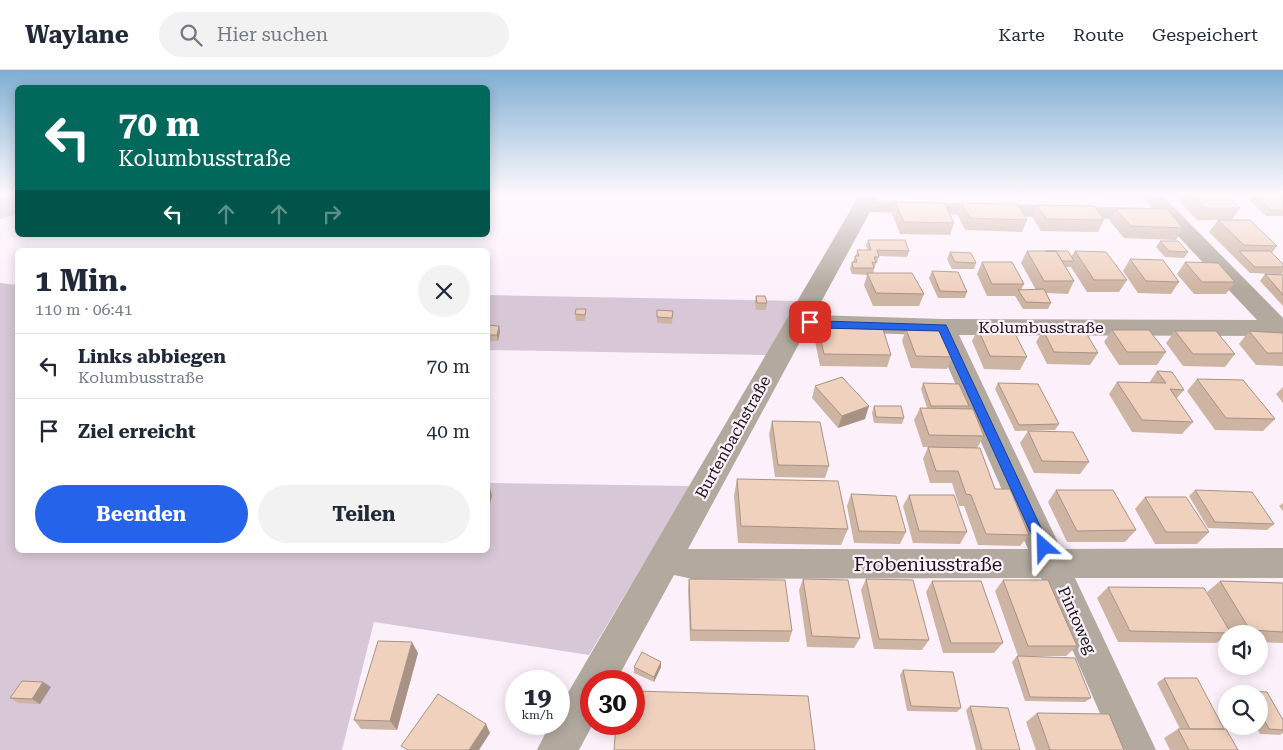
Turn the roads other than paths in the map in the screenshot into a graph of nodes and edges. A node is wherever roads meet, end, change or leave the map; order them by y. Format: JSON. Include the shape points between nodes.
{"nodes":[{"id":1,"x":852,"y":226,"type":"edge"},
{"id":2,"x":1179,"y":226,"type":"edge"},
{"id":3,"x":798,"y":320,"type":"junction"},
{"id":4,"x":942,"y":327,"type":"junction"},
{"id":5,"x":1281,"y":330,"type":"edge"},
{"id":6,"x":664,"y":559,"type":"junction"},
{"id":7,"x":1283,"y":563,"type":"edge"},
{"id":8,"x":1052,"y":564,"type":"junction"},
{"id":9,"x":602,"y":670,"type":"edge"},
{"id":10,"x":580,"y":709,"type":"edge"},
{"id":11,"x":557,"y":750,"type":"edge"},
{"id":12,"x":1136,"y":750,"type":"edge"}],
"edges":[{"from":1,"to":3,"type":"street","name":"Burtenbachstraße"},
{"from":2,"to":5,"type":"street"},
{"from":3,"to":4,"type":"street","name":"Kolumbusstraße","via":[[822,324]]},
{"from":3,"to":6,"type":"street","name":"Burtenbachstraße"},
{"from":4,"to":5,"type":"street","name":"Kolumbusstraße"},
{"from":4,"to":8,"type":"street","name":"Pintoweg"},
{"from":6,"to":8,"type":"street","name":"Frobeniusstraße","via":[[693,564]]},
{"from":6,"to":9,"type":"street","name":"Burtenbachstraße"},
{"from":7,"to":8,"type":"street","name":"Frobeniusstraße"},
{"from":8,"to":12,"type":"street","name":"Pintoweg"},
{"from":10,"to":11,"type":"street"}]}
